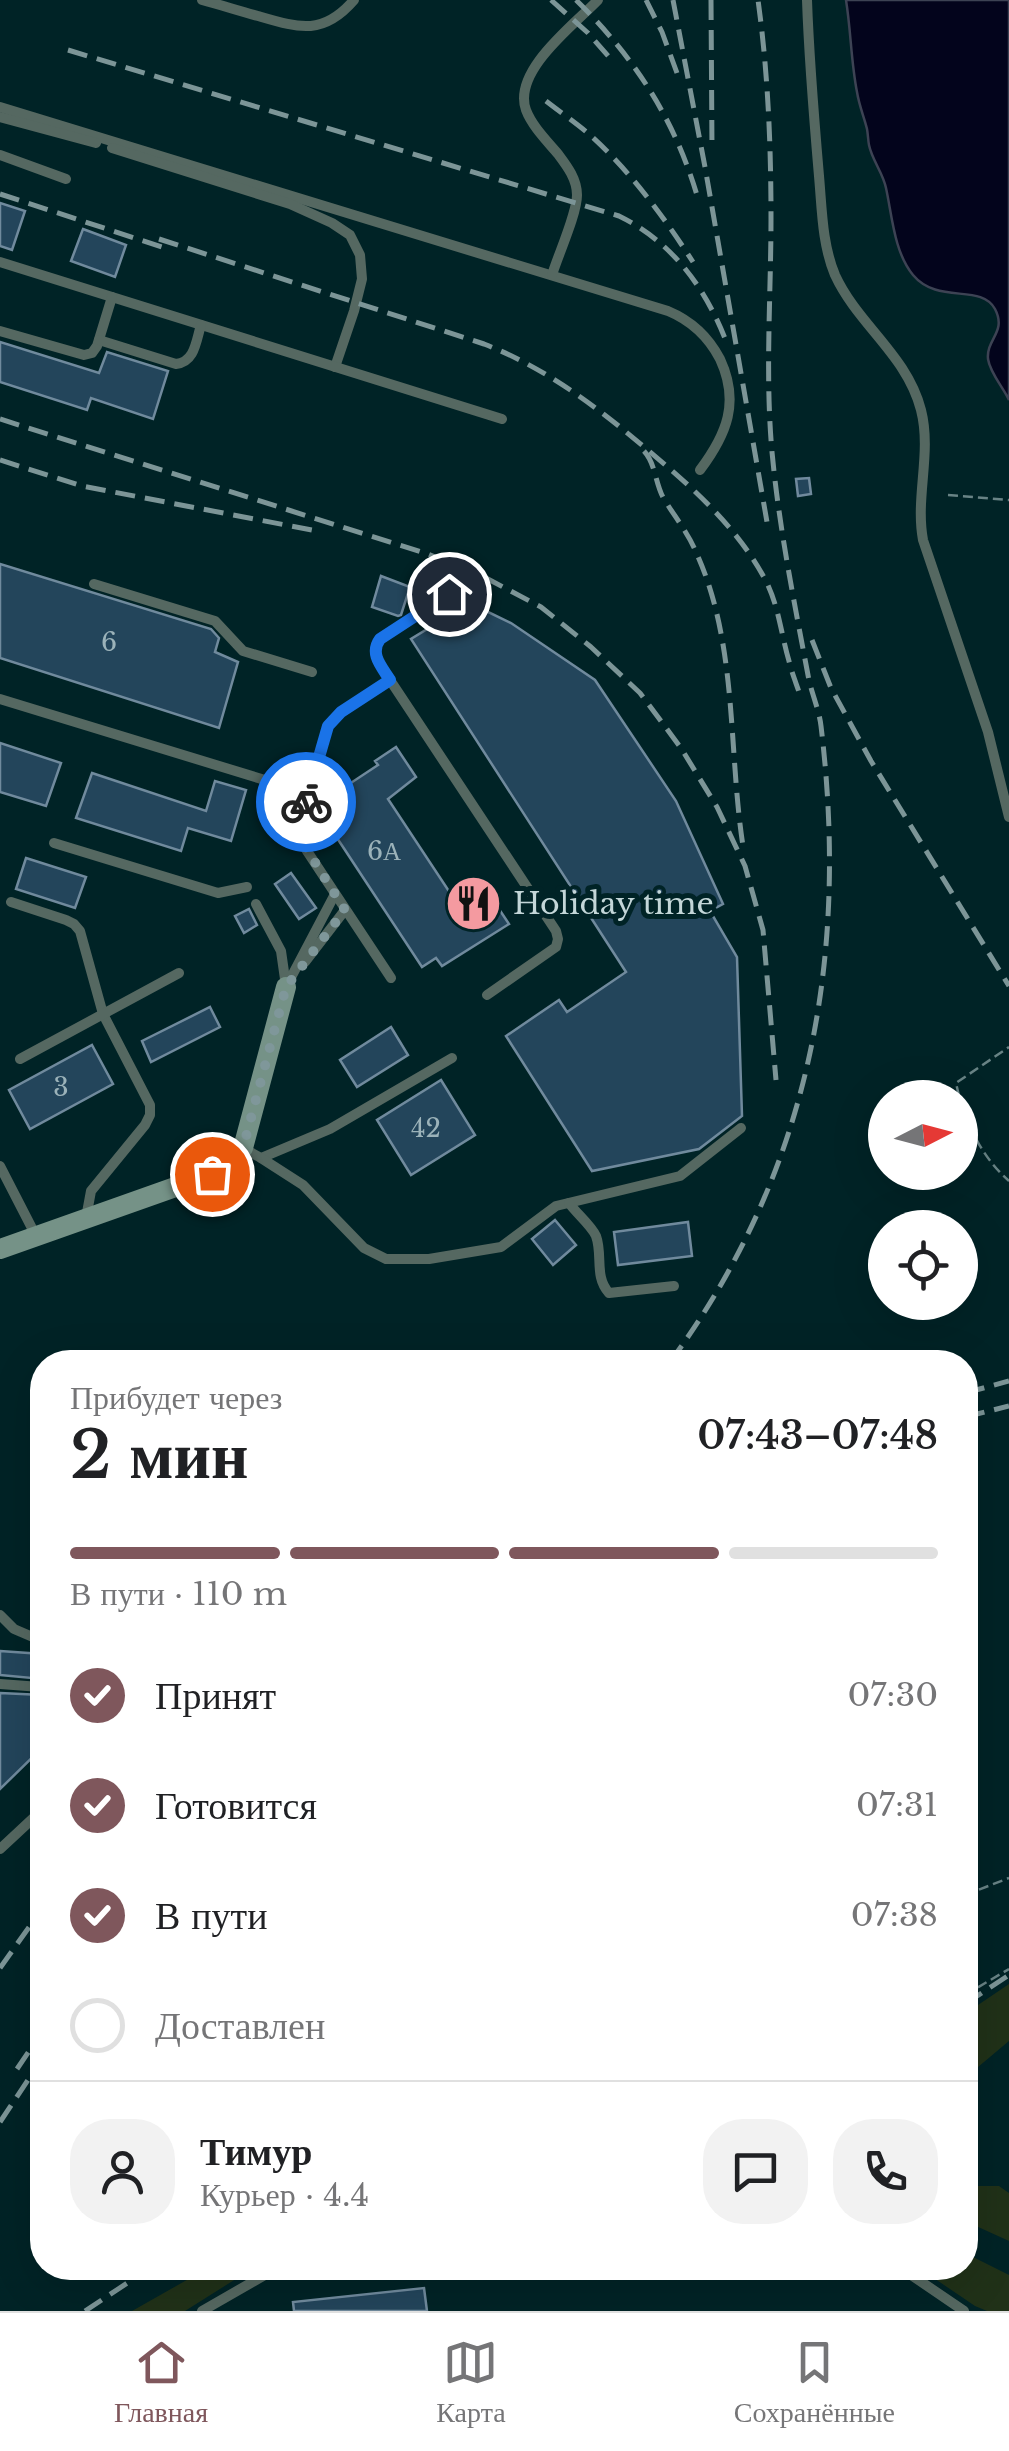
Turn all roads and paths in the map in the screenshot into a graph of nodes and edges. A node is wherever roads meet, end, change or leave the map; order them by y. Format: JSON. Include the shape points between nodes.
{"nodes":[{"id":1,"x":202,"y":0,"type":"edge"},
{"id":2,"x":354,"y":0,"type":"edge"},
{"id":3,"x":598,"y":0,"type":"edge"},
{"id":4,"x":807,"y":0,"type":"edge"},
{"id":5,"x":0,"y":107,"type":"edge"},
{"id":6,"x":0,"y":117,"type":"edge"},
{"id":7,"x":0,"y":155,"type":"edge"},
{"id":8,"x":66,"y":179,"type":"dead end"},
{"id":9,"x":0,"y":262,"type":"edge"},
{"id":10,"x":552,"y":275,"type":"junction"},
{"id":11,"x":112,"y":297,"type":"junction"},
{"id":12,"x":201,"y":325,"type":"junction"},
{"id":13,"x":0,"y":331,"type":"edge"},
{"id":14,"x":99,"y":340,"type":"junction"},
{"id":15,"x":334,"y":367,"type":"junction"},
{"id":16,"x":502,"y":420,"type":"dead end"},
{"id":17,"x":700,"y":470,"type":"dead end"},
{"id":18,"x":948,"y":496,"type":"dead end"},
{"id":19,"x":1009,"y":500,"type":"edge"},
{"id":20,"x":94,"y":584,"type":"dead end"},
{"id":21,"x":449,"y":594,"type":"dead end"},
{"id":22,"x":312,"y":672,"type":"dead end"},
{"id":23,"x":390,"y":680,"type":"junction"},
{"id":24,"x":0,"y":698,"type":"edge"},
{"id":25,"x":278,"y":784,"type":"dead end"},
{"id":26,"x":1009,"y":818,"type":"edge"},
{"id":27,"x":54,"y":843,"type":"dead end"},
{"id":28,"x":247,"y":887,"type":"dead end"},
{"id":29,"x":335,"y":894,"type":"junction"},
{"id":30,"x":11,"y":902,"type":"dead end"},
{"id":31,"x":256,"y":904,"type":"dead end"},
{"id":32,"x":345,"y":910,"type":"junction"},
{"id":33,"x":179,"y":972,"type":"dead end"},
{"id":34,"x":391,"y":978,"type":"dead end"},
{"id":35,"x":286,"y":987,"type":"junction"},
{"id":36,"x":487,"y":995,"type":"dead end"},
{"id":37,"x":104,"y":1014,"type":"junction"},
{"id":38,"x":1009,"y":1048,"type":"edge"},
{"id":39,"x":452,"y":1058,"type":"dead end"},
{"id":40,"x":20,"y":1059,"type":"dead end"},
{"id":41,"x":961,"y":1080,"type":"edge"},
{"id":42,"x":740,"y":1128,"type":"dead end"},
{"id":43,"x":978,"y":1141,"type":"edge"},
{"id":44,"x":252,"y":1153,"type":"junction"},
{"id":45,"x":0,"y":1166,"type":"edge"},
{"id":46,"x":1009,"y":1181,"type":"edge"},
{"id":47,"x":568,"y":1203,"type":"junction"},
{"id":48,"x":86,"y":1220,"type":"junction"},
{"id":49,"x":36,"y":1237,"type":"junction"},
{"id":50,"x":0,"y":1249,"type":"edge"},
{"id":51,"x":674,"y":1286,"type":"dead end"},
{"id":52,"x":0,"y":1614,"type":"edge"},
{"id":53,"x":30,"y":1635,"type":"edge"},
{"id":54,"x":0,"y":1684,"type":"edge"},
{"id":55,"x":30,"y":1686,"type":"edge"},
{"id":56,"x":30,"y":1821,"type":"edge"},
{"id":57,"x":0,"y":1849,"type":"edge"},
{"id":58,"x":1009,"y":1878,"type":"edge"},
{"id":59,"x":978,"y":1890,"type":"edge"},
{"id":60,"x":1009,"y":1970,"type":"edge"},
{"id":61,"x":978,"y":1988,"type":"edge"},
{"id":62,"x":256,"y":2280,"type":"edge"},
{"id":63,"x":919,"y":2280,"type":"edge"},
{"id":64,"x":202,"y":2311,"type":"edge"},
{"id":65,"x":964,"y":2311,"type":"edge"}],
"edges":[{"from":1,"to":2,"type":"lane","via":[[302,28],[326,24]]},
{"from":3,"to":10,"type":"lane","via":[[550,46],[525,94],[527,112],[576,187]]},
{"from":4,"to":26,"type":"lane","via":[[830,258],[853,306],[900,364],[918,402],[925,444],[923,540],[988,732]]},
{"from":5,"to":10,"type":"lane"},
{"from":6,"to":15,"type":"lane","via":[[290,204],[350,235],[362,279]]},
{"from":7,"to":8,"type":"lane"},
{"from":9,"to":11,"type":"lane"},
{"from":10,"to":17,"type":"lane","via":[[668,311],[696,326],[714,347],[730,386],[730,405],[720,439]]},
{"from":11,"to":12,"type":"lane"},
{"from":11,"to":14,"type":"lane"},
{"from":12,"to":14,"type":"lane","via":[[183,363]]},
{"from":12,"to":15,"type":"lane"},
{"from":13,"to":14,"type":"lane","via":[[84,356]]},
{"from":15,"to":16,"type":"lane"},
{"from":18,"to":19,"type":"path"},
{"from":20,"to":22,"type":"lane","via":[[214,621],[243,651]]},
{"from":21,"to":23,"type":"lane","via":[[376,644]]},
{"from":23,"to":29,"type":"lane","via":[[328,726],[301,817],[301,840]]},
{"from":23,"to":36,"type":"lane","via":[[556,931],[556,947]]},
{"from":24,"to":25,"type":"lane"},
{"from":27,"to":28,"type":"lane","via":[[218,894]]},
{"from":29,"to":32,"type":"lane"},
{"from":29,"to":35,"type":"lane"},
{"from":30,"to":37,"type":"lane","via":[[74,924]]},
{"from":31,"to":35,"type":"lane","via":[[281,951]]},
{"from":32,"to":34,"type":"lane"},
{"from":32,"to":35,"type":"lane"},
{"from":33,"to":37,"type":"lane"},
{"from":35,"to":44,"type":"street"},
{"from":37,"to":40,"type":"lane"},
{"from":37,"to":48,"type":"lane","via":[[147,1094],[150,1114],[91,1191]]},
{"from":38,"to":41,"type":"path"},
{"from":39,"to":44,"type":"lane","via":[[330,1130]]},
{"from":42,"to":47,"type":"lane","via":[[680,1176]]},
{"from":43,"to":46,"type":"path"},
{"from":44,"to":47,"type":"lane","via":[[303,1185],[364,1248],[386,1259],[500,1248]]},
{"from":44,"to":48,"type":"street"},
{"from":45,"to":49,"type":"lane"},
{"from":47,"to":51,"type":"lane","via":[[596,1236],[609,1293]]},
{"from":48,"to":49,"type":"street"},
{"from":49,"to":50,"type":"street"},
{"from":52,"to":53,"type":"lane"},
{"from":54,"to":55,"type":"lane"},
{"from":56,"to":57,"type":"lane"},
{"from":58,"to":59,"type":"path"},
{"from":60,"to":61,"type":"path"},
{"from":62,"to":64,"type":"lane"},
{"from":63,"to":65,"type":"lane"}]}
